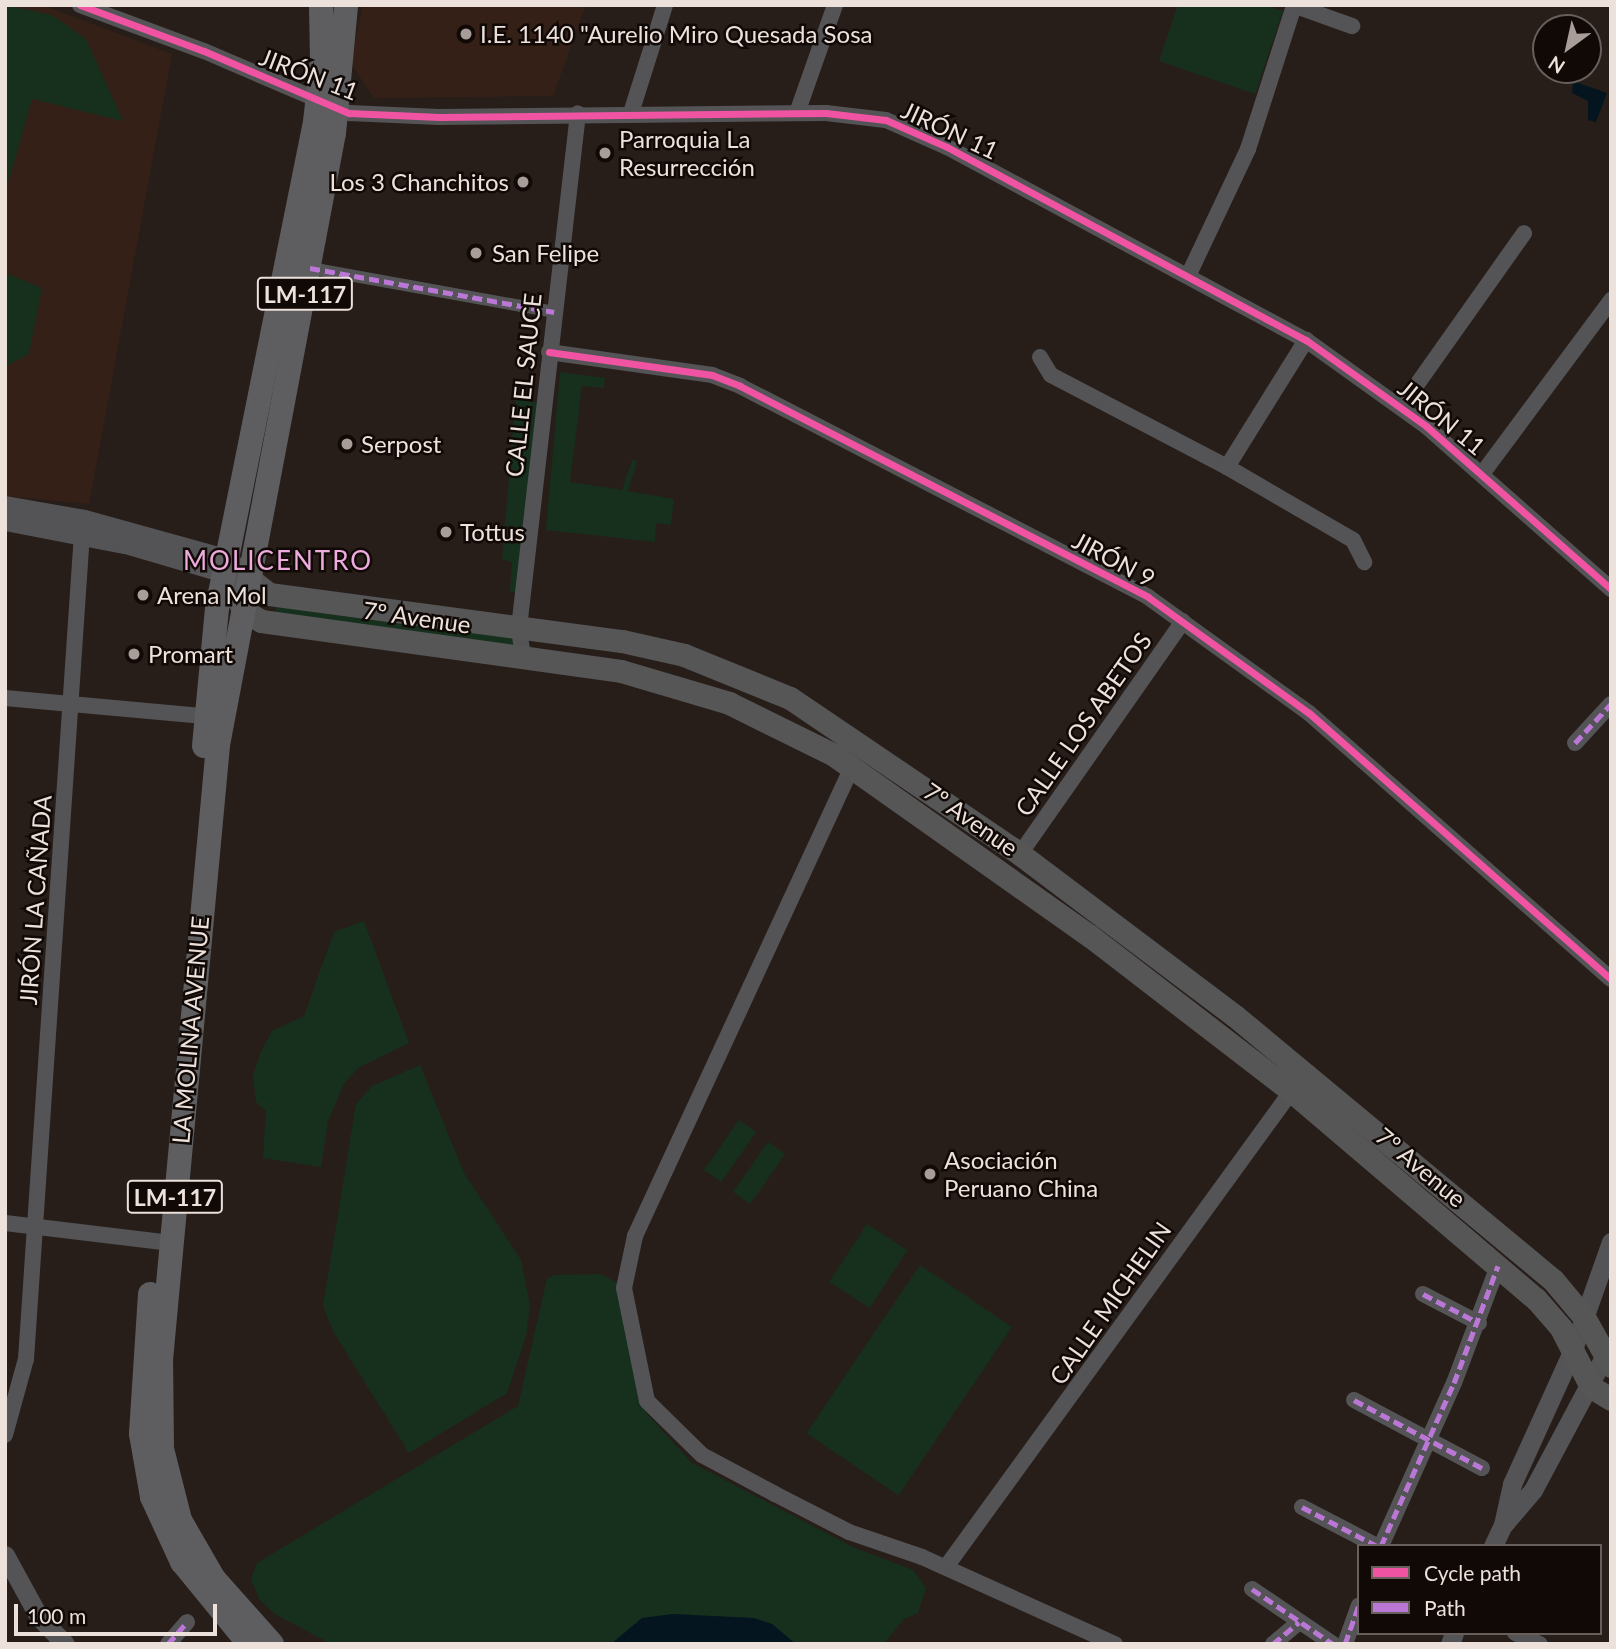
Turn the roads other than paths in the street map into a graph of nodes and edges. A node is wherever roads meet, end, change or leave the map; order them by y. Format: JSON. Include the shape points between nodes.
{"nodes":[{"id":1,"x":80,"y":5,"type":"edge"},
{"id":2,"x":321,"y":5,"type":"edge"},
{"id":3,"x":346,"y":5,"type":"edge"},
{"id":4,"x":666,"y":5,"type":"edge"},
{"id":5,"x":835,"y":5,"type":"edge"},
{"id":6,"x":1293,"y":6,"type":"edge"},
{"id":7,"x":1352,"y":26,"type":"dead end"},
{"id":8,"x":327,"y":105,"type":"junction"},
{"id":9,"x":578,"y":113,"type":"junction"},
{"id":10,"x":631,"y":113,"type":"junction"},
{"id":11,"x":797,"y":113,"type":"junction"},
{"id":12,"x":1524,"y":233,"type":"dead end"},
{"id":13,"x":310,"y":268,"type":"junction"},
{"id":14,"x":1189,"y":274,"type":"junction"},
{"id":15,"x":1611,"y":300,"type":"edge"},
{"id":16,"x":554,"y":312,"type":"junction"},
{"id":17,"x":1306,"y":340,"type":"junction"},
{"id":18,"x":549,"y":352,"type":"junction"},
{"id":19,"x":1040,"y":357,"type":"dead end"},
{"id":20,"x":1401,"y":407,"type":"junction"},
{"id":21,"x":1227,"y":467,"type":"junction"},
{"id":22,"x":1482,"y":474,"type":"junction"},
{"id":23,"x":5,"y":505,"type":"edge"},
{"id":24,"x":5,"y":521,"type":"edge"},
{"id":25,"x":82,"y":534,"type":"junction"},
{"id":26,"x":1364,"y":562,"type":"dead end"},
{"id":27,"x":225,"y":566,"type":"junction"},
{"id":28,"x":248,"y":580,"type":"junction"},
{"id":29,"x":1611,"y":589,"type":"edge"},
{"id":30,"x":244,"y":611,"type":"junction"},
{"id":31,"x":1183,"y":621,"type":"junction"},
{"id":32,"x":519,"y":628,"type":"junction"},
{"id":33,"x":529,"y":658,"type":"junction"},
{"id":34,"x":5,"y":698,"type":"edge"},
{"id":35,"x":72,"y":704,"type":"junction"},
{"id":36,"x":1611,"y":704,"type":"edge"},
{"id":37,"x":215,"y":717,"type":"junction"},
{"id":38,"x":1575,"y":743,"type":"dead end"},
{"id":39,"x":852,"y":767,"type":"junction"},
{"id":40,"x":901,"y":771,"type":"junction"},
{"id":41,"x":888,"y":792,"type":"junction"},
{"id":42,"x":1020,"y":854,"type":"junction"},
{"id":43,"x":1611,"y":979,"type":"edge"},
{"id":44,"x":1236,"y":1016,"type":"junction"},
{"id":45,"x":1222,"y":1035,"type":"junction"},
{"id":46,"x":1319,"y":1085,"type":"junction"},
{"id":47,"x":1289,"y":1089,"type":"junction"},
{"id":48,"x":5,"y":1223,"type":"edge"},
{"id":49,"x":34,"y":1226,"type":"junction"},
{"id":50,"x":163,"y":1242,"type":"junction"},
{"id":51,"x":1611,"y":1242,"type":"edge"},
{"id":52,"x":1498,"y":1266,"type":"junction"},
{"id":53,"x":1423,"y":1294,"type":"dead end"},
{"id":54,"x":1584,"y":1317,"type":"junction"},
{"id":55,"x":1479,"y":1323,"type":"junction"},
{"id":56,"x":1572,"y":1352,"type":"junction"},
{"id":57,"x":1609,"y":1356,"type":"edge"},
{"id":58,"x":1591,"y":1387,"type":"junction"},
{"id":59,"x":1611,"y":1399,"type":"edge"},
{"id":60,"x":1354,"y":1400,"type":"dead end"},
{"id":61,"x":5,"y":1435,"type":"edge"},
{"id":62,"x":1428,"y":1439,"type":"junction"},
{"id":63,"x":1482,"y":1468,"type":"dead end"},
{"id":64,"x":1302,"y":1507,"type":"dead end"},
{"id":65,"x":1503,"y":1525,"type":"junction"},
{"id":66,"x":1375,"y":1544,"type":"edge"},
{"id":67,"x":1380,"y":1544,"type":"edge"},
{"id":68,"x":1494,"y":1544,"type":"edge"},
{"id":69,"x":5,"y":1555,"type":"edge"},
{"id":70,"x":946,"y":1567,"type":"junction"},
{"id":71,"x":1252,"y":1589,"type":"dead end"},
{"id":72,"x":1357,"y":1611,"type":"edge"},
{"id":73,"x":187,"y":1622,"type":"dead end"},
{"id":74,"x":1299,"y":1622,"type":"junction"},
{"id":75,"x":1520,"y":1635,"type":"edge"},
{"id":76,"x":65,"y":1644,"type":"edge"},
{"id":77,"x":168,"y":1644,"type":"edge"},
{"id":78,"x":249,"y":1644,"type":"edge"},
{"id":79,"x":272,"y":1644,"type":"edge"},
{"id":80,"x":1115,"y":1644,"type":"edge"},
{"id":81,"x":1273,"y":1644,"type":"edge"},
{"id":82,"x":1333,"y":1644,"type":"edge"},
{"id":83,"x":1345,"y":1644,"type":"edge"},
{"id":84,"x":1540,"y":1644,"type":"edge"}],
"edges":[{"from":1,"to":8,"type":"street","name":"JIRÓN 11","via":[[204,51]]},
{"from":2,"to":8,"type":"main road","number":"LM-117"},
{"from":3,"to":8,"type":"main road","number":"LM-117"},
{"from":4,"to":10,"type":"street"},
{"from":5,"to":11,"type":"street"},
{"from":6,"to":7,"type":"street"},
{"from":6,"to":14,"type":"street","via":[[1248,149]]},
{"from":8,"to":9,"type":"street","name":"JIRÓN 11","via":[[365,115]]},
{"from":8,"to":13,"type":"main road","number":"LM-117"},
{"from":8,"to":27,"type":"main road","number":"LM-117"},
{"from":9,"to":10,"type":"street","name":"JIRÓN 11"},
{"from":9,"to":16,"type":"street","name":"CALLE EL SAUCE"},
{"from":10,"to":11,"type":"street","name":"JIRÓN 11"},
{"from":11,"to":14,"type":"street","name":"JIRÓN 11","via":[[886,120],[926,136]]},
{"from":12,"to":20,"type":"street"},
{"from":13,"to":16,"type":"street"},
{"from":13,"to":28,"type":"main road","number":"LM-117"},
{"from":14,"to":17,"type":"street","name":"JIRÓN 11"},
{"from":15,"to":22,"type":"street"},
{"from":16,"to":18,"type":"street","name":"CALLE EL SAUCE"},
{"from":17,"to":20,"type":"street","name":"JIRÓN 11"},
{"from":17,"to":21,"type":"street"},
{"from":18,"to":31,"type":"street","name":"JIRÓN 9","via":[[712,375],[740,386],[1148,597]]},
{"from":18,"to":32,"type":"street","name":"CALLE EL SAUCE"},
{"from":19,"to":21,"type":"street","via":[[1051,375]]},
{"from":20,"to":22,"type":"street","name":"JIRÓN 11"},
{"from":21,"to":26,"type":"street","via":[[1353,540]]},
{"from":22,"to":29,"type":"street","name":"JIRÓN 11"},
{"from":23,"to":27,"type":"street","via":[[84,519]]},
{"from":24,"to":25,"type":"street"},
{"from":25,"to":27,"type":"street"},
{"from":25,"to":35,"type":"street","name":"JIRÓN LA CAÑADA"},
{"from":27,"to":28,"type":"main road","name":"7º Avenue"},
{"from":27,"to":30,"type":"main road"},
{"from":27,"to":37,"type":"main road","number":"LM-117"},
{"from":28,"to":30,"type":"main road","number":"LM-117"},
{"from":28,"to":32,"type":"main road","name":"7º Avenue","via":[[269,594]]},
{"from":30,"to":33,"type":"main road","name":"7º Avenue","via":[[261,621]]},
{"from":30,"to":37,"type":"main road","number":"LM-117"},
{"from":31,"to":42,"type":"street","name":"CALLE LOS ABETOS"},
{"from":31,"to":43,"type":"street","name":"JIRÓN 9","via":[[1309,713]]},
{"from":32,"to":33,"type":"street","name":"CALLE EL SAUCE","via":[[522,650]]},
{"from":32,"to":40,"type":"main road","name":"7º Avenue","via":[[622,641],[729,672],[790,698]]},
{"from":33,"to":39,"type":"main road","name":"7º Avenue","via":[[621,671],[690,690],[775,723]]},
{"from":34,"to":35,"type":"street"},
{"from":35,"to":37,"type":"street"},
{"from":35,"to":49,"type":"street","name":"JIRÓN LA CAÑADA"},
{"from":36,"to":38,"type":"street"},
{"from":37,"to":50,"type":"main road","name":"LA MOLINA AVENUE","number":"LM-117"},
{"from":39,"to":41,"type":"main road","name":"7º Avenue"},
{"from":39,"to":70,"type":"street","via":[[635,1236],[624,1288],[647,1401],[702,1455],[849,1532]]},
{"from":40,"to":41,"type":"main road"},
{"from":40,"to":42,"type":"main road","name":"7º Avenue"},
{"from":41,"to":45,"type":"main road","name":"7º Avenue"},
{"from":42,"to":44,"type":"main road","name":"7º Avenue"},
{"from":44,"to":45,"type":"main road"},
{"from":44,"to":46,"type":"main road","name":"7º Avenue"},
{"from":45,"to":47,"type":"main road","name":"7º Avenue"},
{"from":46,"to":47,"type":"street","via":[[1304,1083]]},
{"from":46,"to":54,"type":"main road","name":"7º Avenue","via":[[1524,1254]]},
{"from":47,"to":52,"type":"main road","name":"7º Avenue"},
{"from":47,"to":70,"type":"street","name":"CALLE MICHELIN","via":[[1007,1490]]},
{"from":48,"to":49,"type":"street"},
{"from":49,"to":50,"type":"street"},
{"from":49,"to":61,"type":"street","name":"JIRÓN LA CAÑADA","via":[[26,1359]]},
{"from":50,"to":78,"type":"main road","name":"LA MOLINA AVENUE","number":"LM-117","via":[[141,1394],[147,1476],[160,1521],[182,1562]]},
{"from":50,"to":79,"type":"main road","name":"LA MOLINA AVENUE","number":"LM-117","via":[[159,1394],[169,1488],[191,1544],[214,1579]]},
{"from":51,"to":54,"type":"street"},
{"from":52,"to":55,"type":"street"},
{"from":52,"to":56,"type":"main road","name":"7º Avenue","via":[[1553,1316]]},
{"from":53,"to":55,"type":"street"},
{"from":54,"to":56,"type":"street"},
{"from":54,"to":57,"type":"main road","name":"7º Avenue"},
{"from":55,"to":62,"type":"street"},
{"from":56,"to":58,"type":"main road","name":"7º Avenue"},
{"from":56,"to":65,"type":"street","via":[[1512,1484]]},
{"from":57,"to":58,"type":"street"},
{"from":58,"to":59,"type":"main road"},
{"from":58,"to":65,"type":"street","via":[[1533,1490]]},
{"from":60,"to":62,"type":"street"},
{"from":62,"to":63,"type":"street"},
{"from":62,"to":67,"type":"street"},
{"from":64,"to":66,"type":"street"},
{"from":65,"to":68,"type":"street"},
{"from":69,"to":76,"type":"street","via":[[39,1616]]},
{"from":70,"to":80,"type":"street"},
{"from":71,"to":74,"type":"street"},
{"from":72,"to":83,"type":"street"},
{"from":73,"to":77,"type":"street"},
{"from":74,"to":81,"type":"street"},
{"from":74,"to":82,"type":"street"},
{"from":75,"to":84,"type":"street"}]}
